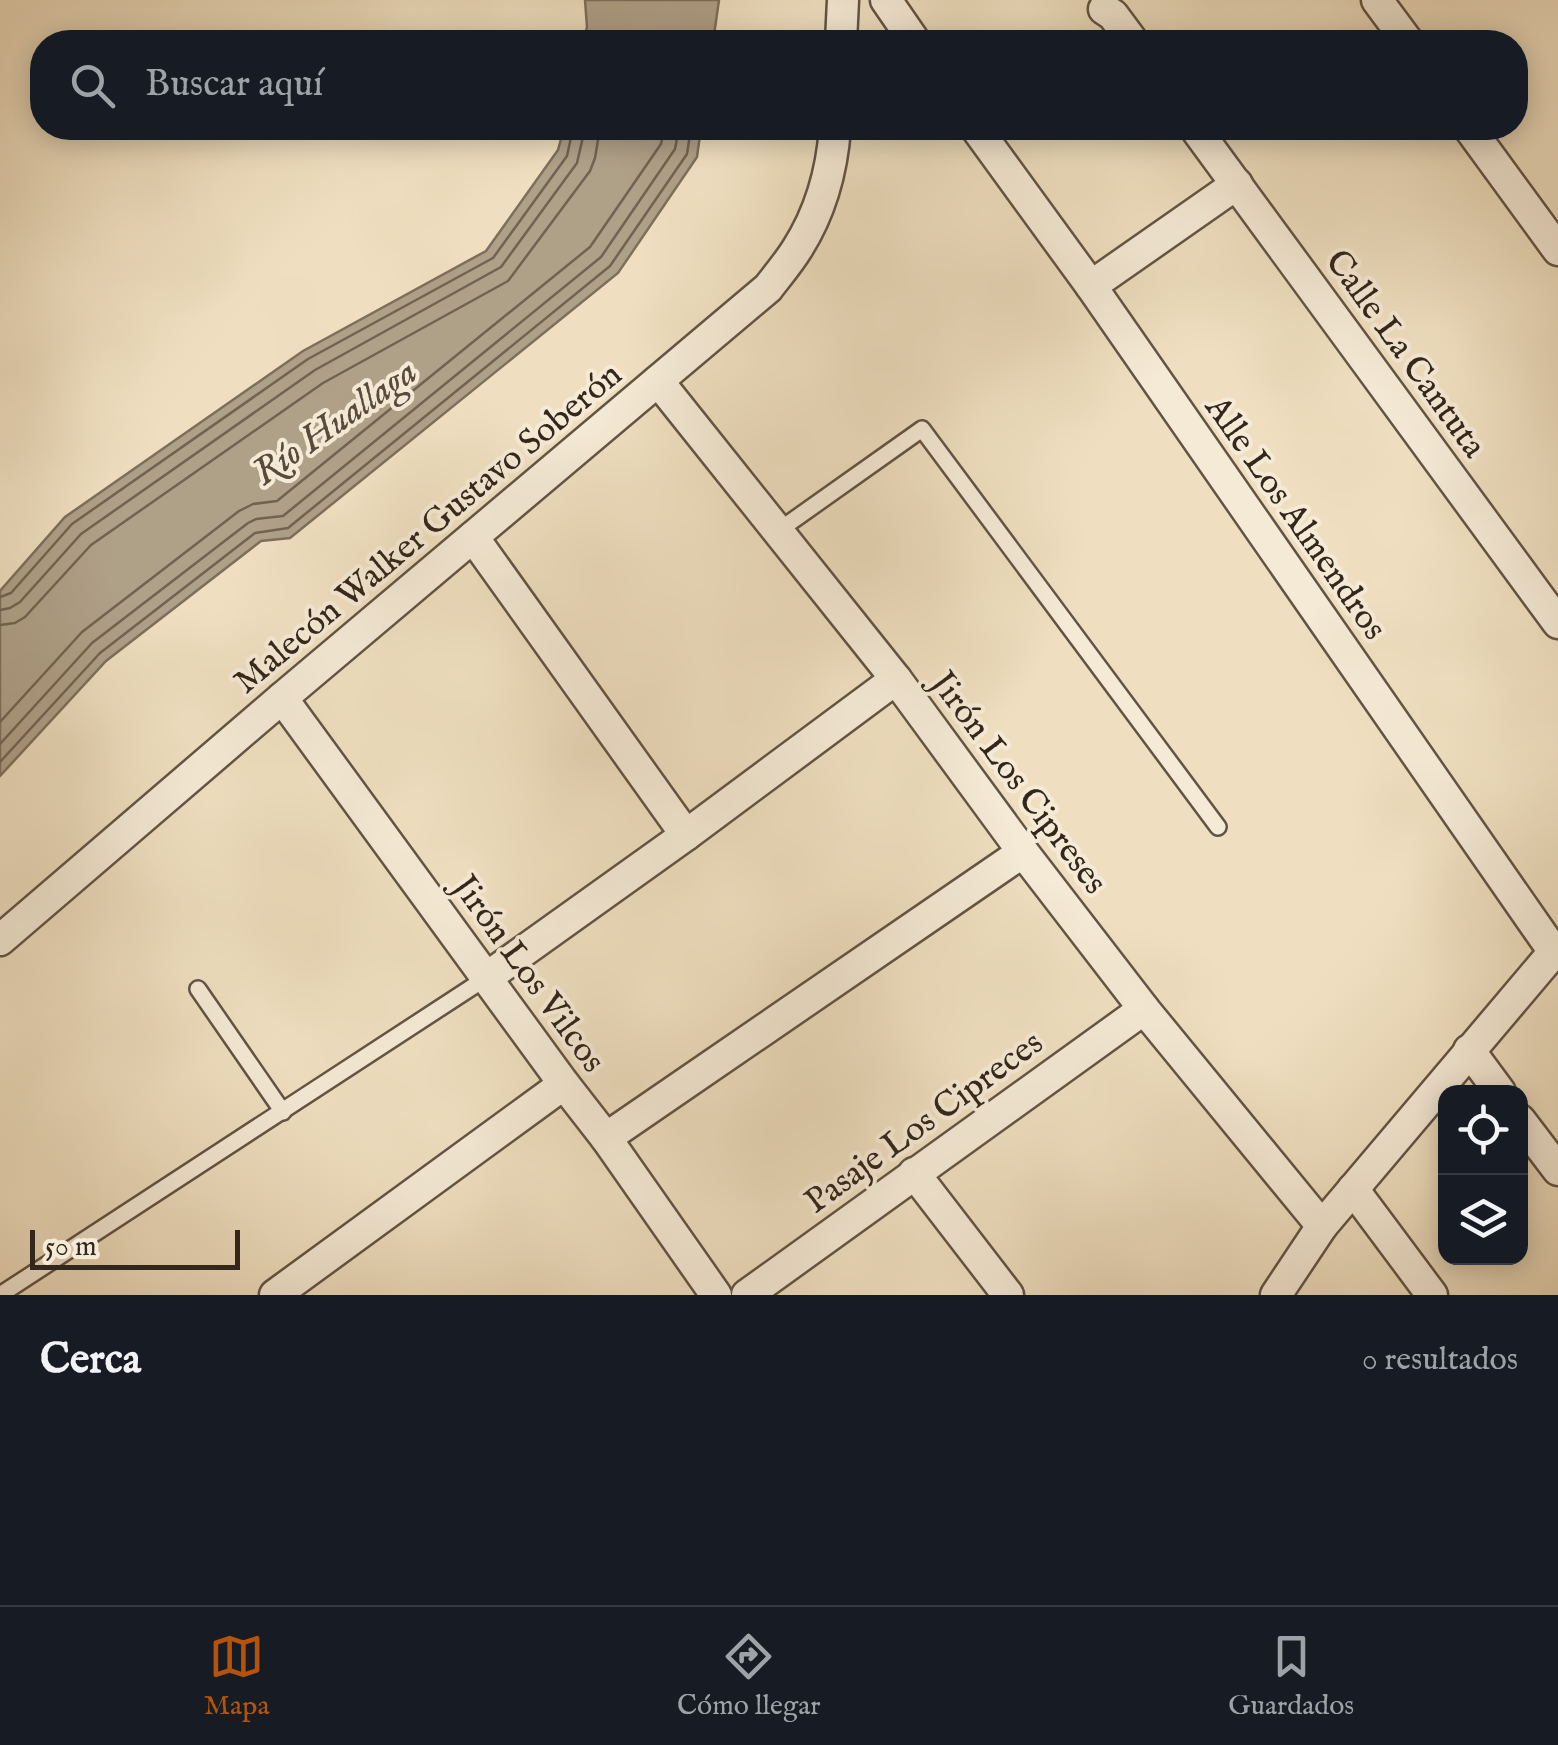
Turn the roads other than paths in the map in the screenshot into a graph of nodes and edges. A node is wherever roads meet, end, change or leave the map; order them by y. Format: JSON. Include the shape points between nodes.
{"nodes":[{"id":1,"x":843,"y":0,"type":"edge"},
{"id":2,"x":886,"y":0,"type":"edge"},
{"id":3,"x":1377,"y":0,"type":"edge"},
{"id":4,"x":1104,"y":10,"type":"dead end"},
{"id":5,"x":842,"y":30,"type":"edge"},
{"id":6,"x":907,"y":30,"type":"edge"},
{"id":7,"x":1124,"y":30,"type":"edge"},
{"id":8,"x":1399,"y":30,"type":"edge"},
{"id":9,"x":834,"y":140,"type":"edge"},
{"id":10,"x":985,"y":140,"type":"edge"},
{"id":11,"x":1204,"y":140,"type":"edge"},
{"id":12,"x":1478,"y":140,"type":"edge"},
{"id":13,"x":1237,"y":184,"type":"junction"},
{"id":14,"x":1558,"y":250,"type":"edge"},
{"id":15,"x":1091,"y":286,"type":"junction"},
{"id":16,"x":658,"y":382,"type":"junction"},
{"id":17,"x":778,"y":531,"type":"junction"},
{"id":18,"x":473,"y":537,"type":"junction"},
{"id":19,"x":1558,"y":623,"type":"edge"},
{"id":20,"x":896,"y":679,"type":"junction"},
{"id":21,"x":282,"y":698,"type":"junction"},
{"id":22,"x":1218,"y":827,"type":"dead end"},
{"id":23,"x":686,"y":834,"type":"junction"},
{"id":24,"x":1022,"y":852,"type":"junction"},
{"id":25,"x":0,"y":940,"type":"edge"},
{"id":26,"x":1556,"y":949,"type":"edge"},
{"id":27,"x":486,"y":978,"type":"junction"},
{"id":28,"x":198,"y":989,"type":"dead end"},
{"id":29,"x":1144,"y":1009,"type":"junction"},
{"id":30,"x":1469,"y":1050,"type":"junction"},
{"id":31,"x":564,"y":1084,"type":"junction"},
{"id":32,"x":1495,"y":1085,"type":"edge"},
{"id":33,"x":284,"y":1112,"type":"junction"},
{"id":34,"x":1528,"y":1131,"type":"edge"},
{"id":35,"x":606,"y":1138,"type":"junction"},
{"id":36,"x":1558,"y":1170,"type":"edge"},
{"id":37,"x":914,"y":1174,"type":"junction"},
{"id":38,"x":1353,"y":1189,"type":"junction"},
{"id":39,"x":1322,"y":1226,"type":"junction"},
{"id":40,"x":701,"y":1290,"type":"edge"},
{"id":41,"x":0,"y":1295,"type":"edge"},
{"id":42,"x":275,"y":1295,"type":"edge"},
{"id":43,"x":747,"y":1295,"type":"edge"},
{"id":44,"x":1008,"y":1295,"type":"edge"},
{"id":45,"x":1276,"y":1295,"type":"edge"},
{"id":46,"x":1432,"y":1295,"type":"edge"}],
"edges":[{"from":1,"to":5,"type":"street"},
{"from":2,"to":6,"type":"street"},
{"from":3,"to":8,"type":"street"},
{"from":4,"to":7,"type":"street"},
{"from":9,"to":16,"type":"street","name":"Malecón Walker Gustavo Soberón","via":[[821,200],[798,248],[768,288]]},
{"from":10,"to":15,"type":"street","name":"Alle Los Almendros"},
{"from":11,"to":13,"type":"street","name":"Calle La Cantuta"},
{"from":12,"to":14,"type":"street"},
{"from":13,"to":15,"type":"street"},
{"from":13,"to":19,"type":"street","name":"Calle La Cantuta"},
{"from":15,"to":26,"type":"street","name":"Alle Los Almendros"},
{"from":16,"to":17,"type":"street","name":"Jirón Los Cipreses"},
{"from":16,"to":18,"type":"street","name":"Malecón Walker Gustavo Soberón"},
{"from":17,"to":20,"type":"street","name":"Jirón Los Cipreses"},
{"from":17,"to":22,"type":"lane","via":[[922,429]]},
{"from":18,"to":21,"type":"street","name":"Malecón Walker Gustavo Soberón"},
{"from":18,"to":23,"type":"street"},
{"from":20,"to":23,"type":"street"},
{"from":20,"to":24,"type":"street","name":"Jirón Los Cipreses"},
{"from":21,"to":25,"type":"street","name":"Malecón Walker Gustavo Soberón"},
{"from":21,"to":27,"type":"street","name":"Jirón Los Vilcos"},
{"from":23,"to":27,"type":"street"},
{"from":24,"to":29,"type":"street","name":"Jirón Los Cipreses"},
{"from":24,"to":35,"type":"street"},
{"from":26,"to":30,"type":"street"},
{"from":27,"to":31,"type":"street","name":"Jirón Los Vilcos"},
{"from":27,"to":33,"type":"lane"},
{"from":28,"to":33,"type":"lane"},
{"from":29,"to":37,"type":"street","name":"Pasaje Los Cipreces"},
{"from":29,"to":39,"type":"street","name":"Jirón Los Cipreses"},
{"from":30,"to":32,"type":"street"},
{"from":30,"to":38,"type":"street"},
{"from":31,"to":35,"type":"street","name":"Jirón Los Vilcos"},
{"from":31,"to":42,"type":"street"},
{"from":33,"to":41,"type":"lane"},
{"from":34,"to":36,"type":"street"},
{"from":35,"to":40,"type":"street","name":"Jirón Los Vilcos"},
{"from":37,"to":43,"type":"street","name":"Pasaje Los Cipreces"},
{"from":37,"to":44,"type":"street"},
{"from":38,"to":39,"type":"street"},
{"from":38,"to":46,"type":"street"},
{"from":39,"to":45,"type":"street"}]}
